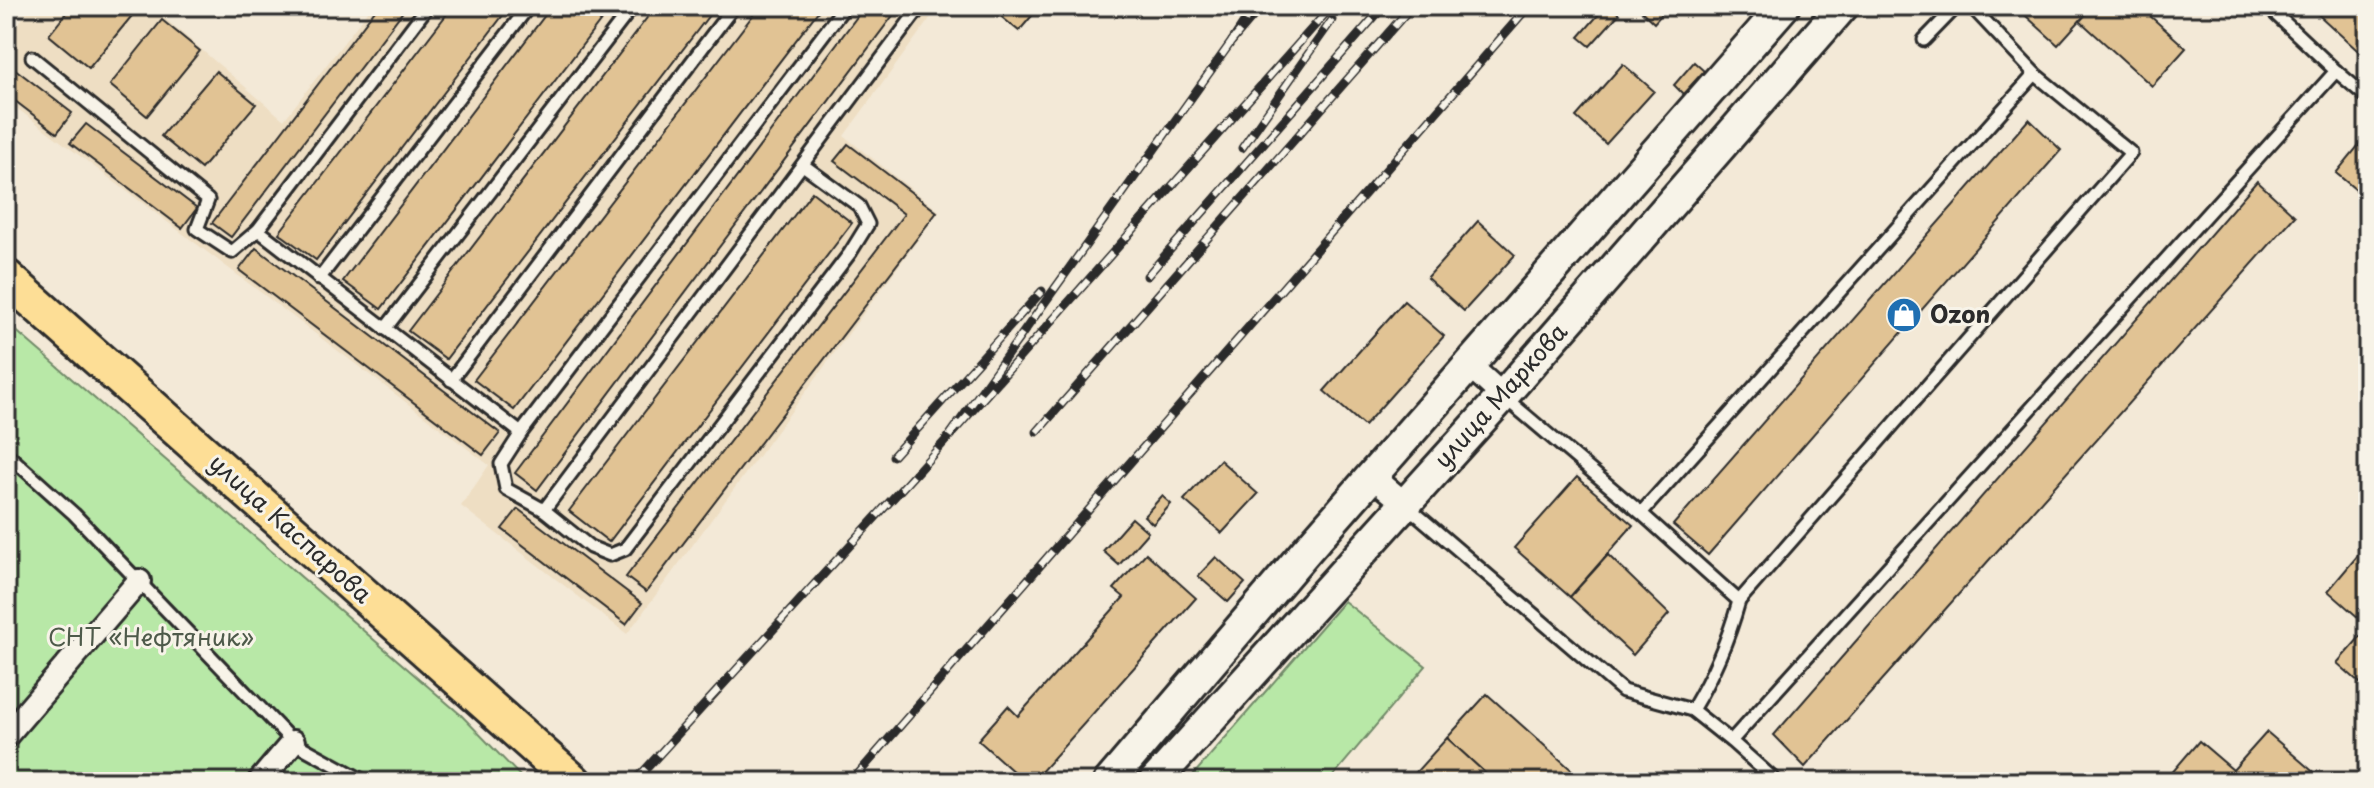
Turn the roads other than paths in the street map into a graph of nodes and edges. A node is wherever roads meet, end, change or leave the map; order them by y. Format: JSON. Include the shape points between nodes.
{"nodes":[{"id":1,"x":428,"y":6,"type":"edge"},
{"id":2,"x":529,"y":6,"type":"edge"},
{"id":3,"x":633,"y":6,"type":"edge"},
{"id":4,"x":734,"y":6,"type":"edge"},
{"id":5,"x":845,"y":6,"type":"edge"},
{"id":6,"x":921,"y":6,"type":"edge"},
{"id":7,"x":1784,"y":6,"type":"edge"},
{"id":8,"x":1843,"y":6,"type":"edge"},
{"id":9,"x":1957,"y":6,"type":"edge"},
{"id":10,"x":1971,"y":6,"type":"edge"},
{"id":11,"x":2267,"y":6,"type":"edge"},
{"id":12,"x":1924,"y":40,"type":"dead end"},
{"id":13,"x":32,"y":57,"type":"dead end"},
{"id":14,"x":2336,"y":71,"type":"junction"},
{"id":15,"x":2035,"y":74,"type":"junction"},
{"id":16,"x":2368,"y":98,"type":"edge"},
{"id":17,"x":803,"y":165,"type":"junction"},
{"id":18,"x":258,"y":230,"type":"junction"},
{"id":19,"x":6,"y":277,"type":"edge"},
{"id":20,"x":319,"y":279,"type":"junction"},
{"id":21,"x":385,"y":329,"type":"junction"},
{"id":22,"x":1469,"y":365,"type":"junction"},
{"id":23,"x":451,"y":380,"type":"junction"},
{"id":24,"x":1503,"y":396,"type":"junction"},
{"id":25,"x":521,"y":433,"type":"junction"},
{"id":26,"x":6,"y":453,"type":"edge"},
{"id":27,"x":1372,"y":476,"type":"junction"},
{"id":28,"x":1404,"y":503,"type":"junction"},
{"id":29,"x":544,"y":510,"type":"junction"},
{"id":30,"x":1641,"y":513,"type":"junction"},
{"id":31,"x":139,"y":581,"type":"junction"},
{"id":32,"x":1739,"y":601,"type":"junction"},
{"id":33,"x":1692,"y":710,"type":"junction"},
{"id":34,"x":6,"y":736,"type":"edge"},
{"id":35,"x":1731,"y":741,"type":"junction"},
{"id":36,"x":293,"y":742,"type":"junction"},
{"id":37,"x":259,"y":782,"type":"edge"},
{"id":38,"x":366,"y":782,"type":"edge"},
{"id":39,"x":574,"y":782,"type":"edge"},
{"id":40,"x":1109,"y":782,"type":"edge"},
{"id":41,"x":1154,"y":782,"type":"edge"},
{"id":42,"x":1777,"y":782,"type":"edge"}],
"edges":[{"from":1,"to":18,"type":"lane"},
{"from":2,"to":20,"type":"lane"},
{"from":3,"to":21,"type":"lane"},
{"from":4,"to":23,"type":"lane"},
{"from":5,"to":25,"type":"lane"},
{"from":6,"to":17,"type":"lane"},
{"from":7,"to":22,"type":"main road","name":"улица Маркова"},
{"from":8,"to":24,"type":"main road","name":"улица Маркова"},
{"from":9,"to":12,"type":"lane"},
{"from":10,"to":15,"type":"lane"},
{"from":11,"to":14,"type":"lane"},
{"from":13,"to":18,"type":"lane","via":[[208,200],[197,229],[232,252]]},
{"from":14,"to":16,"type":"lane"},
{"from":14,"to":35,"type":"lane"},
{"from":15,"to":30,"type":"lane"},
{"from":15,"to":32,"type":"lane","via":[[2131,153]]},
{"from":17,"to":29,"type":"lane"},
{"from":17,"to":29,"type":"lane","via":[[859,206],[868,224],[850,253],[625,549],[610,555],[590,547]]},
{"from":18,"to":20,"type":"lane"},
{"from":19,"to":39,"type":"main road","name":"улица Каспарова"},
{"from":20,"to":21,"type":"lane"},
{"from":21,"to":23,"type":"lane"},
{"from":22,"to":24,"type":"street"},
{"from":22,"to":27,"type":"main road","name":"улица Маркова"},
{"from":23,"to":25,"type":"lane"},
{"from":24,"to":28,"type":"main road","name":"улица Маркова"},
{"from":24,"to":30,"type":"lane"},
{"from":25,"to":29,"type":"lane","via":[[501,464],[506,489]]},
{"from":26,"to":31,"type":"lane"},
{"from":27,"to":28,"type":"street"},
{"from":27,"to":40,"type":"main road","name":"улица Маркова"},
{"from":28,"to":33,"type":"lane","via":[[1623,691]]},
{"from":28,"to":41,"type":"main road","name":"улица Маркова"},
{"from":30,"to":32,"type":"lane"},
{"from":31,"to":34,"type":"street"},
{"from":31,"to":36,"type":"lane"},
{"from":32,"to":33,"type":"lane","via":[[1729,640]]},
{"from":33,"to":35,"type":"lane"},
{"from":35,"to":42,"type":"lane"},
{"from":36,"to":37,"type":"street"},
{"from":36,"to":38,"type":"lane"}]}
